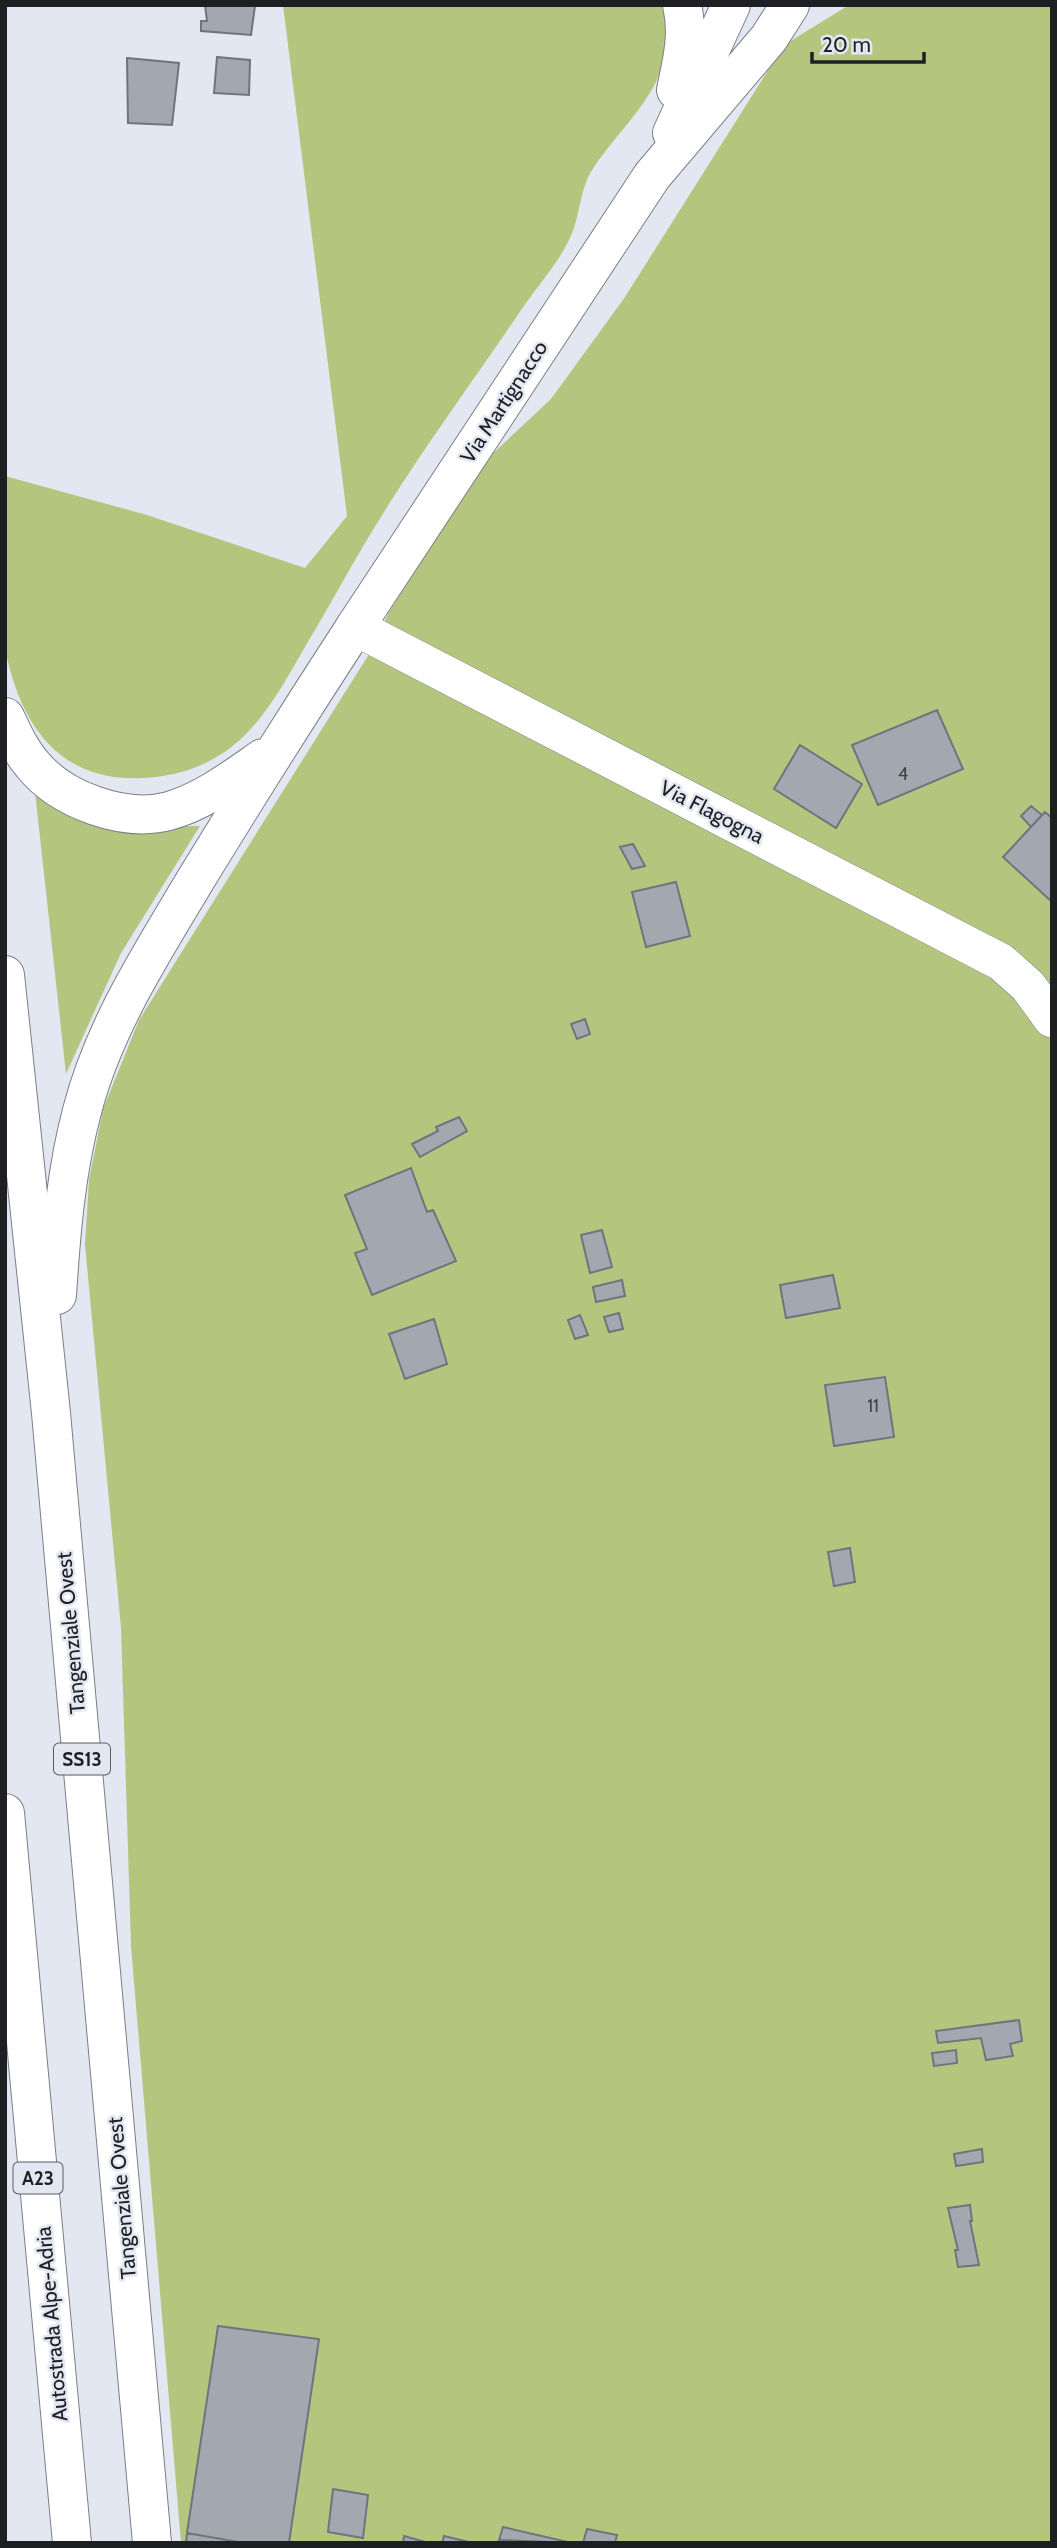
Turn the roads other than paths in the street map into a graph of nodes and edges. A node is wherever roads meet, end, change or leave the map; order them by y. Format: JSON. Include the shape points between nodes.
{"nodes":[{"id":1,"x":682,"y":5,"type":"edge"},
{"id":2,"x":731,"y":5,"type":"edge"},
{"id":3,"x":790,"y":5,"type":"edge"},
{"id":4,"x":814,"y":5,"type":"edge"},
{"id":5,"x":769,"y":38,"type":"junction"},
{"id":6,"x":652,"y":176,"type":"junction"},
{"id":7,"x":355,"y":627,"type":"junction"},
{"id":8,"x":5,"y":717,"type":"edge"},
{"id":9,"x":274,"y":751,"type":"junction"},
{"id":10,"x":5,"y":975,"type":"edge"},
{"id":11,"x":1052,"y":1019,"type":"edge"},
{"id":12,"x":51,"y":1413,"type":"junction"},
{"id":13,"x":5,"y":1813,"type":"edge"},
{"id":14,"x":72,"y":2543,"type":"edge"},
{"id":15,"x":152,"y":2543,"type":"edge"}],
"edges":[{"from":1,"to":6,"type":"main road","name":"Via Martignacco","via":[[685,48]]},
{"from":2,"to":6,"type":"main road","name":"Via Martignacco"},
{"from":3,"to":5,"type":"main road","name":"Via Martignacco"},
{"from":4,"to":5,"type":"main road","name":"Via Martignacco"},
{"from":5,"to":6,"type":"main road","name":"Via Martignacco"},
{"from":6,"to":7,"type":"main road","name":"Via Martignacco"},
{"from":7,"to":9,"type":"main road","name":"Via Martignacco"},
{"from":7,"to":11,"type":"street","name":"Via Flagogna","via":[[1001,962],[1028,986]]},
{"from":8,"to":9,"type":"main road","via":[[33,765],[60,789],[111,810],[168,811],[221,787]]},
{"from":9,"to":12,"type":"main road","name":"Via Martignacco","via":[[137,977],[82,1111],[60,1241]]},
{"from":10,"to":12,"type":"main road","name":"Tangenziale Ovest","number":"SS13"},
{"from":12,"to":15,"type":"main road","name":"Tangenziale Ovest","number":"SS13"},
{"from":13,"to":14,"type":"main road","name":"Autostrada Alpe-Adria","number":"A23"}]}
